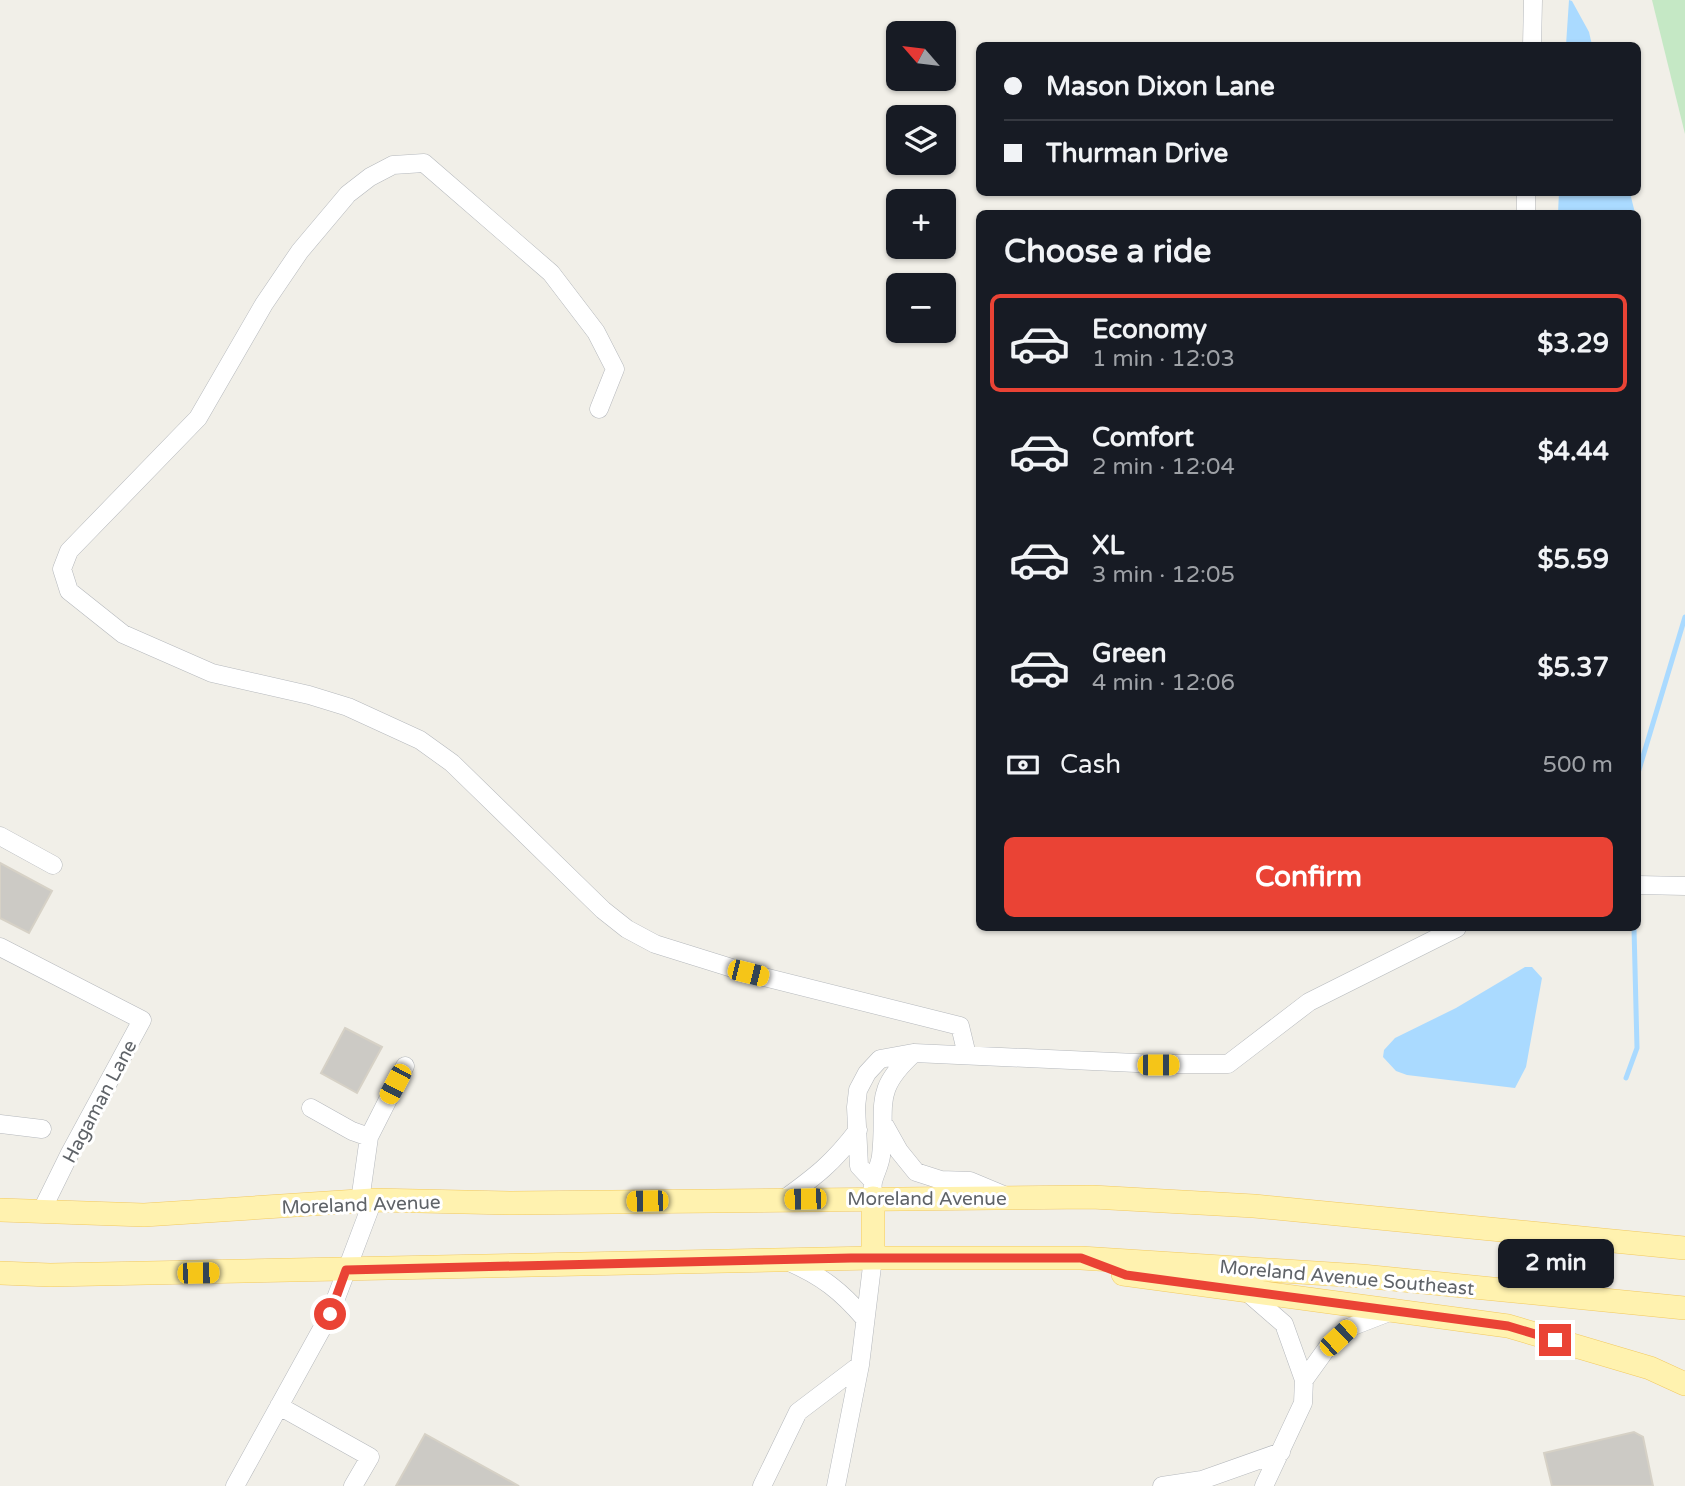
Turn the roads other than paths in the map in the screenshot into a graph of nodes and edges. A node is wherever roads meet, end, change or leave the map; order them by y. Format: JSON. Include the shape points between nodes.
{"nodes":[{"id":1,"x":1533,"y":0,"type":"edge"},
{"id":2,"x":1532,"y":42,"type":"edge"},
{"id":3,"x":599,"y":409,"type":"dead end"},
{"id":4,"x":0,"y":836,"type":"edge"},
{"id":5,"x":53,"y":865,"type":"dead end"},
{"id":6,"x":1641,"y":885,"type":"edge"},
{"id":7,"x":1685,"y":886,"type":"edge"},
{"id":8,"x":1451,"y":931,"type":"edge"},
{"id":9,"x":0,"y":947,"type":"edge"},
{"id":10,"x":914,"y":1053,"type":"junction"},
{"id":11,"x":967,"y":1055,"type":"junction"},
{"id":12,"x":405,"y":1066,"type":"dead end"},
{"id":13,"x":311,"y":1108,"type":"dead end"},
{"id":14,"x":883,"y":1117,"type":"junction"},
{"id":15,"x":0,"y":1124,"type":"edge"},
{"id":16,"x":42,"y":1129,"type":"dead end"},
{"id":17,"x":858,"y":1130,"type":"junction"},
{"id":18,"x":369,"y":1138,"type":"junction"},
{"id":19,"x":873,"y":1189,"type":"junction"},
{"id":20,"x":1009,"y":1197,"type":"junction"},
{"id":21,"x":783,"y":1199,"type":"junction"},
{"id":22,"x":367,"y":1200,"type":"junction"},
{"id":23,"x":0,"y":1210,"type":"edge"},
{"id":24,"x":41,"y":1212,"type":"junction"},
{"id":25,"x":1685,"y":1248,"type":"edge"},
{"id":26,"x":873,"y":1258,"type":"junction"},
{"id":27,"x":1081,"y":1258,"type":"junction"},
{"id":28,"x":784,"y":1260,"type":"junction"},
{"id":29,"x":346,"y":1270,"type":"junction"},
{"id":30,"x":0,"y":1273,"type":"edge"},
{"id":31,"x":1246,"y":1291,"type":"junction"},
{"id":32,"x":1685,"y":1308,"type":"edge"},
{"id":33,"x":1393,"y":1310,"type":"junction"},
{"id":34,"x":866,"y":1319,"type":"junction"},
{"id":35,"x":860,"y":1365,"type":"junction"},
{"id":36,"x":1304,"y":1380,"type":"junction"},
{"id":37,"x":1685,"y":1384,"type":"edge"},
{"id":38,"x":279,"y":1406,"type":"junction"},
{"id":39,"x":1281,"y":1452,"type":"junction"},
{"id":40,"x":235,"y":1486,"type":"edge"},
{"id":41,"x":353,"y":1486,"type":"edge"},
{"id":42,"x":762,"y":1486,"type":"edge"},
{"id":43,"x":836,"y":1486,"type":"edge"},
{"id":44,"x":1162,"y":1486,"type":"edge"},
{"id":45,"x":1264,"y":1486,"type":"edge"}],
"edges":[{"from":1,"to":2,"type":"street"},
{"from":3,"to":11,"type":"street","via":[[615,369],[596,332],[551,273],[425,163],[393,165],[348,194],[300,251],[198,418],[69,551],[62,569],[69,591],[124,634],[167,655],[212,673],[348,707],[420,740],[452,763],[603,910],[655,944],[748,973],[960,1026]]},
{"from":4,"to":5,"type":"street"},
{"from":6,"to":7,"type":"street"},
{"from":8,"to":11,"type":"street","via":[[1309,1002],[1228,1064]]},
{"from":9,"to":24,"type":"street","name":"Hagaman Lane","via":[[142,1020]]},
{"from":10,"to":11,"type":"street"},
{"from":10,"to":14,"type":"street","via":[[895,1071],[883,1095]]},
{"from":10,"to":17,"type":"street","via":[[880,1059],[867,1073],[858,1090]]},
{"from":12,"to":18,"type":"street"},
{"from":13,"to":18,"type":"street"},
{"from":14,"to":19,"type":"street"},
{"from":14,"to":20,"type":"street","via":[[899,1151],[916,1172],[941,1180],[970,1181]]},
{"from":15,"to":16,"type":"street"},
{"from":17,"to":19,"type":"street","via":[[859,1166]]},
{"from":17,"to":21,"type":"street","via":[[836,1159]]},
{"from":18,"to":22,"type":"street"},
{"from":19,"to":20,"type":"main road","name":"Moreland Avenue"},
{"from":19,"to":21,"type":"main road","name":"Moreland Avenue"},
{"from":19,"to":26,"type":"main road"},
{"from":20,"to":25,"type":"main road","name":"Moreland Avenue","via":[[1254,1206]]},
{"from":21,"to":22,"type":"main road","name":"Moreland Avenue"},
{"from":22,"to":24,"type":"main road","name":"Moreland Avenue","via":[[144,1215]]},
{"from":22,"to":29,"type":"street"},
{"from":23,"to":24,"type":"main road","name":"Moreland Avenue"},
{"from":26,"to":27,"type":"main road","name":"Moreland Avenue Southeast"},
{"from":26,"to":28,"type":"main road","name":"Moreland Avenue Southeast"},
{"from":26,"to":34,"type":"street"},
{"from":27,"to":31,"type":"main road","via":[[1126,1275]]},
{"from":27,"to":32,"type":"main road","name":"Moreland Avenue Southeast","via":[[1362,1276]]},
{"from":28,"to":29,"type":"main road","name":"Moreland Avenue Southeast"},
{"from":28,"to":34,"type":"street","via":[[827,1280]]},
{"from":29,"to":30,"type":"main road","name":"Moreland Avenue Southeast"},
{"from":29,"to":38,"type":"street","via":[[330,1314]]},
{"from":31,"to":33,"type":"main road"},
{"from":31,"to":36,"type":"street","via":[[1284,1324]]},
{"from":33,"to":36,"type":"street","via":[[1348,1328]]},
{"from":33,"to":37,"type":"main road","via":[[1508,1326],[1650,1368]]},
{"from":34,"to":35,"type":"street"},
{"from":35,"to":42,"type":"street","via":[[799,1412]]},
{"from":35,"to":43,"type":"street"},
{"from":36,"to":39,"type":"street","via":[[1303,1404]]},
{"from":38,"to":40,"type":"street"},
{"from":38,"to":41,"type":"street","via":[[370,1457]]},
{"from":39,"to":44,"type":"street","via":[[1202,1480]]},
{"from":39,"to":45,"type":"street"}]}
